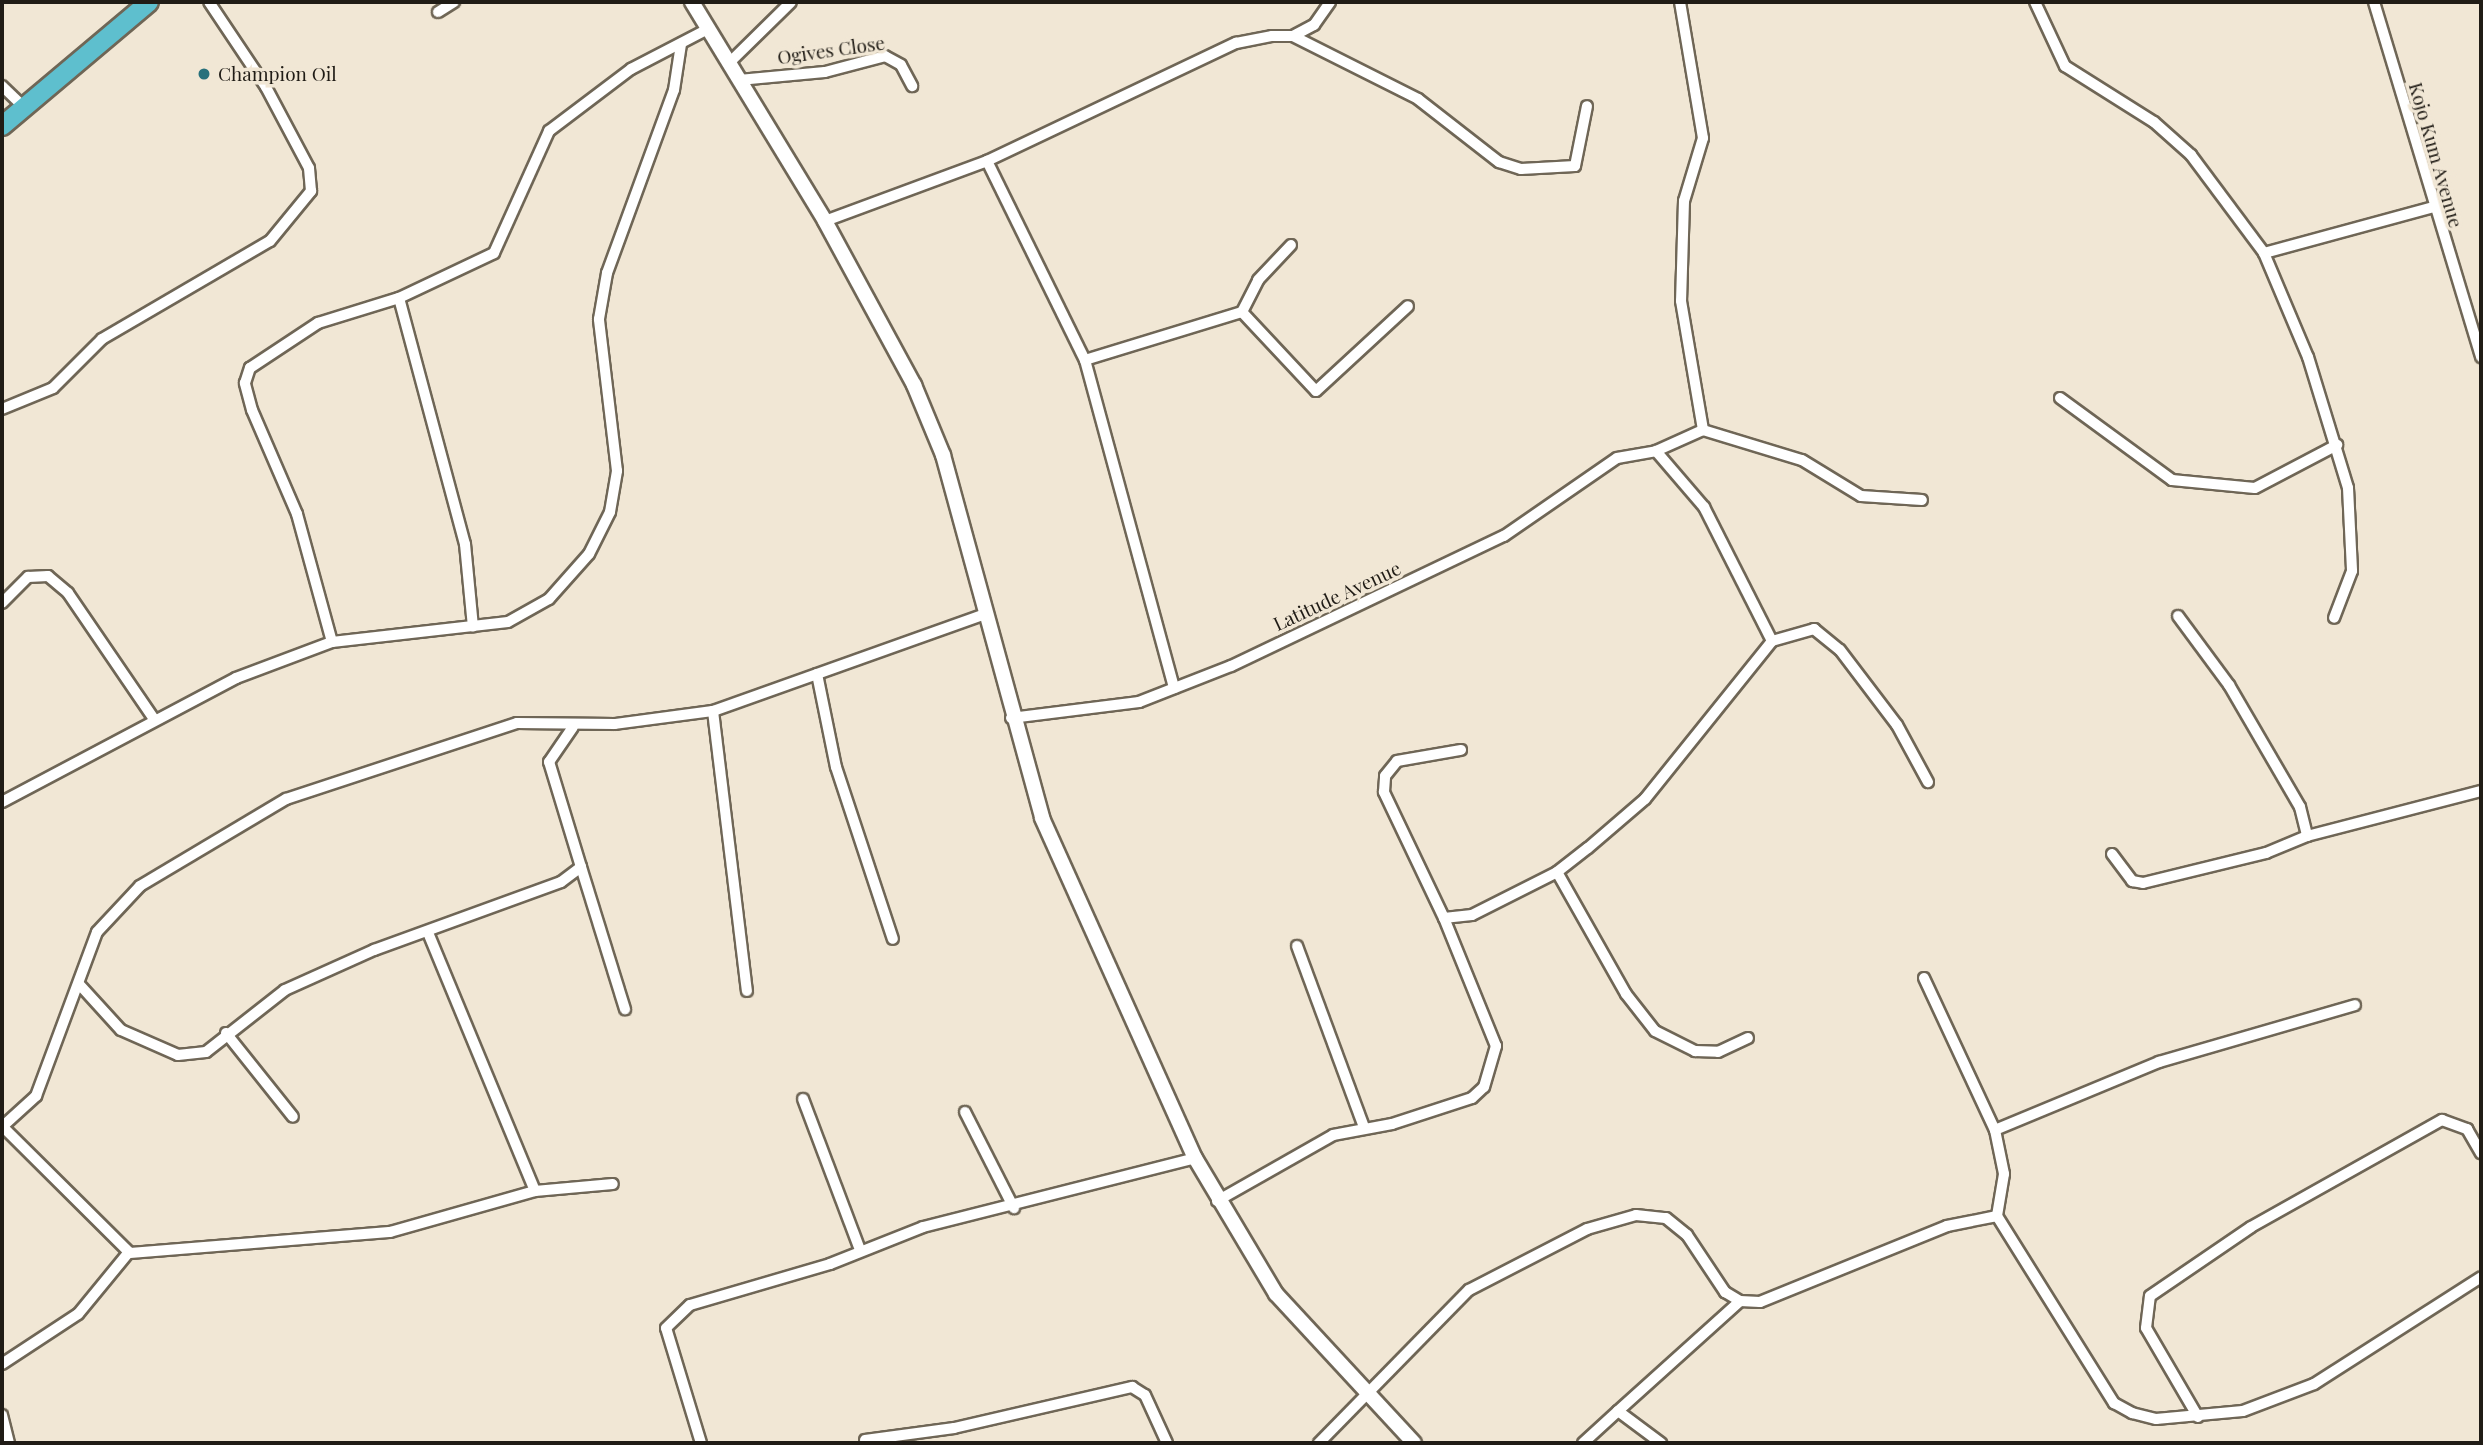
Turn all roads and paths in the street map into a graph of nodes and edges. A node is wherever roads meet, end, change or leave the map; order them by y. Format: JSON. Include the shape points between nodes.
{"nodes":[{"id":1,"x":149,"y":2,"type":"edge"},
{"id":2,"x":209,"y":2,"type":"edge"},
{"id":3,"x":454,"y":2,"type":"edge"},
{"id":4,"x":692,"y":2,"type":"edge"},
{"id":5,"x":791,"y":2,"type":"edge"},
{"id":6,"x":1330,"y":2,"type":"edge"},
{"id":7,"x":1680,"y":2,"type":"edge"},
{"id":8,"x":2035,"y":2,"type":"edge"},
{"id":9,"x":2374,"y":2,"type":"edge"},
{"id":10,"x":438,"y":12,"type":"dead end"},
{"id":11,"x":708,"y":29,"type":"junction"},
{"id":12,"x":1293,"y":36,"type":"junction"},
{"id":13,"x":681,"y":44,"type":"junction"},
{"id":14,"x":729,"y":64,"type":"junction"},
{"id":15,"x":739,"y":80,"type":"junction"},
{"id":16,"x":2,"y":86,"type":"edge"},
{"id":17,"x":912,"y":86,"type":"dead end"},
{"id":18,"x":1587,"y":106,"type":"dead end"},
{"id":19,"x":24,"y":108,"type":"junction"},
{"id":20,"x":2,"y":126,"type":"edge"},
{"id":21,"x":987,"y":161,"type":"junction"},
{"id":22,"x":2433,"y":207,"type":"junction"},
{"id":23,"x":825,"y":221,"type":"junction"},
{"id":24,"x":1292,"y":245,"type":"dead end"},
{"id":25,"x":2264,"y":253,"type":"junction"},
{"id":26,"x":399,"y":298,"type":"junction"},
{"id":27,"x":1408,"y":306,"type":"dead end"},
{"id":28,"x":1242,"y":312,"type":"junction"},
{"id":29,"x":2481,"y":353,"type":"edge"},
{"id":30,"x":1085,"y":360,"type":"junction"},
{"id":31,"x":2060,"y":398,"type":"dead end"},
{"id":32,"x":2,"y":409,"type":"edge"},
{"id":33,"x":1703,"y":430,"type":"junction"},
{"id":34,"x":2337,"y":445,"type":"junction"},
{"id":35,"x":1656,"y":451,"type":"junction"},
{"id":36,"x":1922,"y":500,"type":"dead end"},
{"id":37,"x":2,"y":603,"type":"edge"},
{"id":38,"x":986,"y":614,"type":"junction"},
{"id":39,"x":2178,"y":616,"type":"dead end"},
{"id":40,"x":2334,"y":618,"type":"dead end"},
{"id":41,"x":473,"y":627,"type":"junction"},
{"id":42,"x":1772,"y":640,"type":"junction"},
{"id":43,"x":332,"y":642,"type":"junction"},
{"id":44,"x":817,"y":674,"type":"junction"},
{"id":45,"x":1174,"y":688,"type":"junction"},
{"id":46,"x":713,"y":711,"type":"junction"},
{"id":47,"x":1011,"y":718,"type":"junction"},
{"id":48,"x":154,"y":719,"type":"junction"},
{"id":49,"x":573,"y":727,"type":"junction"},
{"id":50,"x":1461,"y":750,"type":"dead end"},
{"id":51,"x":1928,"y":782,"type":"dead end"},
{"id":52,"x":2481,"y":790,"type":"edge"},
{"id":53,"x":2,"y":802,"type":"edge"},
{"id":54,"x":2307,"y":836,"type":"junction"},
{"id":55,"x":2112,"y":854,"type":"dead end"},
{"id":56,"x":581,"y":867,"type":"junction"},
{"id":57,"x":1557,"y":872,"type":"junction"},
{"id":58,"x":1444,"y":918,"type":"junction"},
{"id":59,"x":429,"y":935,"type":"junction"},
{"id":60,"x":893,"y":939,"type":"dead end"},
{"id":61,"x":1297,"y":946,"type":"dead end"},
{"id":62,"x":1924,"y":978,"type":"dead end"},
{"id":63,"x":79,"y":984,"type":"junction"},
{"id":64,"x":747,"y":991,"type":"dead end"},
{"id":65,"x":2355,"y":1005,"type":"dead end"},
{"id":66,"x":625,"y":1009,"type":"dead end"},
{"id":67,"x":226,"y":1033,"type":"junction"},
{"id":68,"x":1748,"y":1038,"type":"dead end"},
{"id":69,"x":803,"y":1099,"type":"dead end"},
{"id":70,"x":965,"y":1112,"type":"dead end"},
{"id":71,"x":293,"y":1117,"type":"dead end"},
{"id":72,"x":2,"y":1126,"type":"edge"},
{"id":73,"x":1364,"y":1127,"type":"junction"},
{"id":74,"x":1995,"y":1130,"type":"junction"},
{"id":75,"x":2481,"y":1153,"type":"edge"},
{"id":76,"x":1195,"y":1158,"type":"junction"},
{"id":77,"x":613,"y":1184,"type":"dead end"},
{"id":78,"x":535,"y":1191,"type":"junction"},
{"id":79,"x":1217,"y":1201,"type":"junction"},
{"id":80,"x":1014,"y":1208,"type":"junction"},
{"id":81,"x":1997,"y":1216,"type":"junction"},
{"id":82,"x":860,"y":1250,"type":"junction"},
{"id":83,"x":129,"y":1253,"type":"junction"},
{"id":84,"x":2481,"y":1277,"type":"edge"},
{"id":85,"x":1740,"y":1301,"type":"junction"},
{"id":86,"x":2,"y":1364,"type":"edge"},
{"id":87,"x":1368,"y":1395,"type":"junction"},
{"id":88,"x":1618,"y":1410,"type":"junction"},
{"id":89,"x":2,"y":1415,"type":"edge"},
{"id":90,"x":2198,"y":1417,"type":"junction"},
{"id":91,"x":865,"y":1440,"type":"dead end"},
{"id":92,"x":9,"y":1443,"type":"edge"},
{"id":93,"x":701,"y":1443,"type":"edge"},
{"id":94,"x":1167,"y":1443,"type":"edge"},
{"id":95,"x":1319,"y":1443,"type":"edge"},
{"id":96,"x":1414,"y":1443,"type":"edge"},
{"id":97,"x":1583,"y":1443,"type":"edge"},
{"id":98,"x":1661,"y":1443,"type":"edge"}],
"edges":[{"from":1,"to":19,"type":"highway"},
{"from":2,"to":32,"type":"street","via":[[266,87],[309,168],[311,191],[270,242],[102,339],[54,388]]},
{"from":3,"to":10,"type":"street"},
{"from":4,"to":11,"type":"street"},
{"from":5,"to":14,"type":"street"},
{"from":6,"to":12,"type":"street","via":[[1314,25]]},
{"from":7,"to":33,"type":"street","via":[[1703,138],[1684,201],[1681,301]]},
{"from":8,"to":25,"type":"street","via":[[2066,66],[2154,122],[2191,155]]},
{"from":9,"to":22,"type":"street","name":"Kojo Kum Avenue"},
{"from":11,"to":13,"type":"street"},
{"from":11,"to":14,"type":"street"},
{"from":12,"to":18,"type":"street","via":[[1418,99],[1499,162],[1521,169],[1575,166]]},
{"from":12,"to":21,"type":"street","via":[[1236,43]]},
{"from":13,"to":26,"type":"street","via":[[631,69],[549,131],[494,253]]},
{"from":13,"to":41,"type":"street","via":[[674,90],[607,273],[600,319],[617,471],[610,512],[589,554],[549,599],[508,622]]},
{"from":14,"to":15,"type":"street"},
{"from":15,"to":17,"type":"street","name":"Ogives Close","via":[[825,72],[885,56],[901,65]]},
{"from":15,"to":23,"type":"street"},
{"from":16,"to":19,"type":"street"},
{"from":19,"to":20,"type":"highway"},
{"from":21,"to":23,"type":"street"},
{"from":21,"to":30,"type":"street"},
{"from":22,"to":25,"type":"street"},
{"from":22,"to":29,"type":"street","name":"Kojo Kum Avenue"},
{"from":23,"to":38,"type":"street","via":[[914,385],[943,455]]},
{"from":24,"to":28,"type":"street","via":[[1258,280]]},
{"from":25,"to":34,"type":"street"},
{"from":26,"to":41,"type":"street","via":[[465,544]]},
{"from":26,"to":43,"type":"street","via":[[318,323],[270,350],[250,368],[245,383],[297,514]]},
{"from":27,"to":28,"type":"street","via":[[1316,391]]},
{"from":28,"to":30,"type":"street"},
{"from":30,"to":45,"type":"street"},
{"from":31,"to":34,"type":"street","via":[[2172,481],[2255,488]]},
{"from":33,"to":35,"type":"street","name":"Latitude Avenue"},
{"from":33,"to":36,"type":"street","via":[[1802,460],[1861,496]]},
{"from":34,"to":40,"type":"street","via":[[2353,530],[2351,571]]},
{"from":35,"to":42,"type":"street","via":[[1704,507]]},
{"from":35,"to":45,"type":"street","name":"Latitude Avenue","via":[[1617,458],[1504,536]]},
{"from":37,"to":48,"type":"street","via":[[28,577],[48,576],[68,593]]},
{"from":38,"to":44,"type":"street"},
{"from":38,"to":47,"type":"street"},
{"from":39,"to":54,"type":"street","via":[[2230,685],[2300,807]]},
{"from":41,"to":43,"type":"street"},
{"from":42,"to":51,"type":"street","via":[[1814,629],[1840,650],[1897,725]]},
{"from":42,"to":57,"type":"street","via":[[1645,799]]},
{"from":43,"to":48,"type":"street"},
{"from":44,"to":46,"type":"street"},
{"from":44,"to":60,"type":"street","via":[[836,767]]},
{"from":45,"to":47,"type":"street","name":"Latitude Avenue","via":[[1139,702]]},
{"from":46,"to":49,"type":"street"},
{"from":46,"to":64,"type":"street"},
{"from":47,"to":76,"type":"street","via":[[1042,818]]},
{"from":48,"to":53,"type":"street","via":[[61,775]]},
{"from":49,"to":56,"type":"street","via":[[549,762]]},
{"from":49,"to":63,"type":"street","via":[[517,723],[286,799],[140,886],[97,932]]},
{"from":50,"to":58,"type":"street","via":[[1397,761],[1385,776],[1384,792]]},
{"from":52,"to":54,"type":"street"},
{"from":54,"to":55,"type":"street","via":[[2266,853],[2143,883],[2132,881]]},
{"from":56,"to":59,"type":"street","via":[[561,882]]},
{"from":56,"to":66,"type":"street"},
{"from":57,"to":58,"type":"street","via":[[1472,915]]},
{"from":57,"to":68,"type":"street","via":[[1626,994],[1655,1031],[1695,1051],[1718,1052]]},
{"from":58,"to":73,"type":"street","via":[[1496,1046],[1493,1069],[1472,1098]]},
{"from":59,"to":67,"type":"street","via":[[374,950],[285,990]]},
{"from":59,"to":78,"type":"street"},
{"from":61,"to":73,"type":"street"},
{"from":62,"to":74,"type":"street"},
{"from":63,"to":67,"type":"street","via":[[121,1030],[178,1055],[205,1052]]},
{"from":63,"to":72,"type":"street","via":[[36,1096]]},
{"from":65,"to":74,"type":"street","via":[[2159,1062]]},
{"from":67,"to":71,"type":"street"},
{"from":69,"to":82,"type":"street"},
{"from":70,"to":80,"type":"street"},
{"from":72,"to":83,"type":"street"},
{"from":73,"to":79,"type":"street","via":[[1302,1150]]},
{"from":74,"to":81,"type":"street","via":[[2004,1174]]},
{"from":75,"to":90,"type":"street","via":[[2467,1129],[2442,1120],[2251,1227],[2150,1296],[2146,1328]]},
{"from":76,"to":79,"type":"street"},
{"from":76,"to":80,"type":"street"},
{"from":77,"to":78,"type":"street"},
{"from":78,"to":83,"type":"street","via":[[390,1232]]},
{"from":79,"to":87,"type":"street","via":[[1276,1294]]},
{"from":80,"to":82,"type":"street","via":[[923,1227]]},
{"from":81,"to":85,"type":"street","via":[[1947,1226],[1783,1295]]},
{"from":81,"to":90,"type":"street","via":[[2114,1404],[2155,1419]]},
{"from":82,"to":93,"type":"street","via":[[674,1315],[666,1328],[669,1344]]},
{"from":83,"to":86,"type":"street","via":[[78,1314]]},
{"from":84,"to":90,"type":"street","via":[[2314,1384],[2243,1411]]},
{"from":85,"to":87,"type":"street","via":[[1725,1292],[1687,1235],[1666,1218],[1636,1215],[1587,1228],[1469,1290]]},
{"from":85,"to":88,"type":"street"},
{"from":87,"to":95,"type":"street"},
{"from":87,"to":96,"type":"street"},
{"from":88,"to":97,"type":"street"},
{"from":88,"to":98,"type":"street"},
{"from":89,"to":92,"type":"street"},
{"from":91,"to":94,"type":"street","via":[[954,1428],[1132,1387],[1145,1395]]}]}
